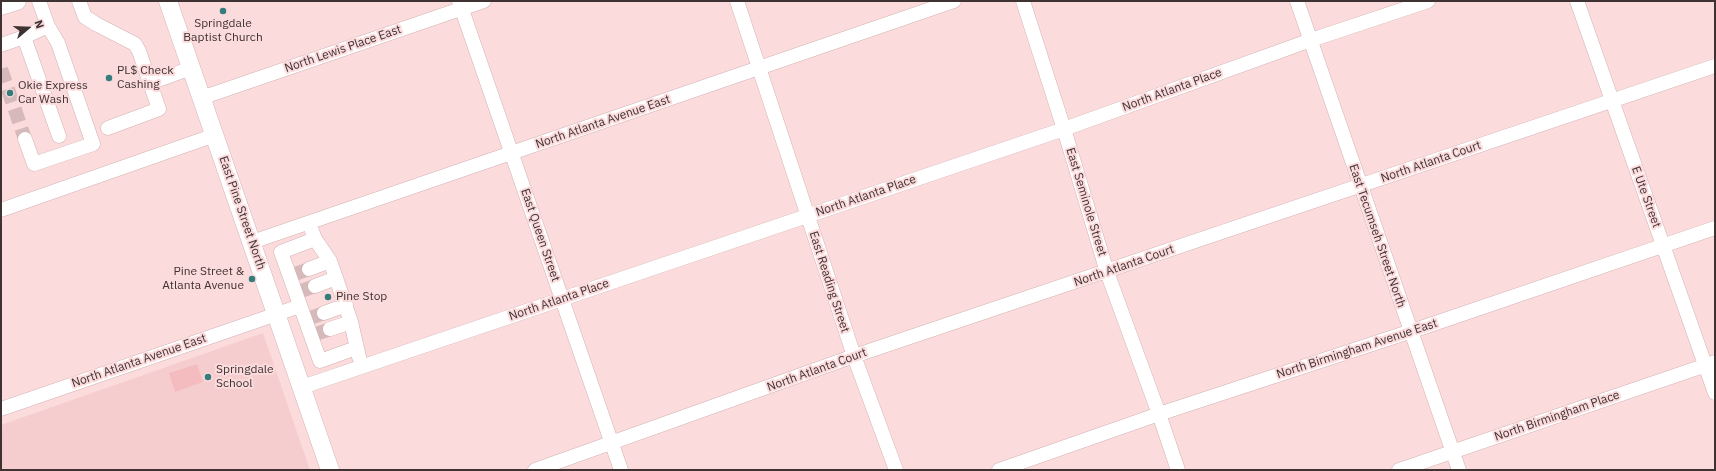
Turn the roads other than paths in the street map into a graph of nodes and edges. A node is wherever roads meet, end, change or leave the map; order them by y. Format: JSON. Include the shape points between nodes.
{"nodes":[{"id":1,"x":17,"y":1,"type":"edge"},
{"id":2,"x":40,"y":1,"type":"edge"},
{"id":3,"x":79,"y":1,"type":"edge"},
{"id":4,"x":168,"y":1,"type":"edge"},
{"id":5,"x":484,"y":1,"type":"edge"},
{"id":6,"x":737,"y":1,"type":"edge"},
{"id":7,"x":954,"y":1,"type":"edge"},
{"id":8,"x":1023,"y":1,"type":"edge"},
{"id":9,"x":1297,"y":1,"type":"edge"},
{"id":10,"x":1428,"y":1,"type":"edge"},
{"id":11,"x":1577,"y":1,"type":"edge"},
{"id":12,"x":460,"y":5,"type":"edge"},
{"id":13,"x":1,"y":6,"type":"edge"},
{"id":14,"x":48,"y":26,"type":"junction"},
{"id":15,"x":24,"y":37,"type":"junction"},
{"id":16,"x":1311,"y":40,"type":"junction"},
{"id":17,"x":1,"y":45,"type":"edge"},
{"id":18,"x":1715,"y":66,"type":"edge"},
{"id":19,"x":191,"y":68,"type":"junction"},
{"id":20,"x":758,"y":69,"type":"junction"},
{"id":21,"x":150,"y":83,"type":"junction"},
{"id":22,"x":201,"y":98,"type":"junction"},
{"id":23,"x":1611,"y":101,"type":"junction"},
{"id":24,"x":108,"y":128,"type":"dead end"},
{"id":25,"x":1064,"y":129,"type":"junction"},
{"id":26,"x":214,"y":135,"type":"junction"},
{"id":27,"x":59,"y":136,"type":"dead end"},
{"id":28,"x":25,"y":139,"type":"tunnel mouth"},
{"id":29,"x":512,"y":153,"type":"junction"},
{"id":30,"x":1360,"y":186,"type":"junction"},
{"id":31,"x":1,"y":210,"type":"edge"},
{"id":32,"x":807,"y":216,"type":"junction"},
{"id":33,"x":310,"y":222,"type":"junction"},
{"id":34,"x":1715,"y":228,"type":"edge"},
{"id":35,"x":315,"y":239,"type":"junction"},
{"id":36,"x":252,"y":242,"type":"junction"},
{"id":37,"x":1664,"y":245,"type":"junction"},
{"id":38,"x":330,"y":261,"type":"junction"},
{"id":39,"x":309,"y":269,"type":"tunnel mouth"},
{"id":40,"x":1107,"y":272,"type":"junction"},
{"id":41,"x":336,"y":278,"type":"junction"},
{"id":42,"x":315,"y":286,"type":"tunnel mouth"},
{"id":43,"x":299,"y":297,"type":"junction"},
{"id":44,"x":562,"y":299,"type":"junction"},
{"id":45,"x":346,"y":305,"type":"junction"},
{"id":46,"x":324,"y":312,"type":"tunnel mouth"},
{"id":47,"x":277,"y":313,"type":"junction"},
{"id":48,"x":351,"y":322,"type":"junction"},
{"id":49,"x":330,"y":329,"type":"tunnel mouth"},
{"id":50,"x":1410,"y":331,"type":"junction"},
{"id":51,"x":356,"y":348,"type":"junction"},
{"id":52,"x":854,"y":356,"type":"junction"},
{"id":53,"x":1710,"y":364,"type":"edge"},
{"id":54,"x":362,"y":367,"type":"junction"},
{"id":55,"x":302,"y":387,"type":"junction"},
{"id":56,"x":1715,"y":393,"type":"edge"},
{"id":57,"x":1,"y":409,"type":"edge"},
{"id":58,"x":1159,"y":414,"type":"junction"},
{"id":59,"x":612,"y":444,"type":"junction"},
{"id":60,"x":1453,"y":451,"type":"junction"},
{"id":61,"x":330,"y":470,"type":"edge"},
{"id":62,"x":535,"y":470,"type":"edge"},
{"id":63,"x":621,"y":470,"type":"edge"},
{"id":64,"x":896,"y":470,"type":"edge"},
{"id":65,"x":999,"y":470,"type":"edge"},
{"id":66,"x":1178,"y":470,"type":"edge"},
{"id":67,"x":1399,"y":470,"type":"edge"},
{"id":68,"x":1459,"y":470,"type":"edge"}],
"edges":[{"from":1,"to":13,"type":"main road"},
{"from":2,"to":14,"type":"street"},
{"from":3,"to":21,"type":"street","via":[[85,17],[135,44]]},
{"from":4,"to":19,"type":"main road","name":"East Pine Street North"},
{"from":5,"to":12,"type":"street","name":"North Lewis Place East"},
{"from":6,"to":20,"type":"street","name":"East Reading Street"},
{"from":7,"to":20,"type":"street","name":"North Atlanta Avenue East"},
{"from":8,"to":25,"type":"street","name":"East Seminole Street"},
{"from":9,"to":16,"type":"street","name":"East Tecumseh Street North"},
{"from":10,"to":16,"type":"street","name":"North Atlanta Place"},
{"from":11,"to":23,"type":"street","name":"E Ute Street"},
{"from":12,"to":22,"type":"street","name":"North Lewis Place East"},
{"from":12,"to":29,"type":"street","name":"East Queen Street"},
{"from":14,"to":15,"type":"street"},
{"from":14,"to":28,"type":"street","via":[[58,44],[93,144],[34,164]]},
{"from":15,"to":17,"type":"street"},
{"from":15,"to":27,"type":"street"},
{"from":16,"to":25,"type":"street","name":"North Atlanta Place"},
{"from":16,"to":30,"type":"street","name":"East Tecumseh Street North"},
{"from":18,"to":23,"type":"street","name":"North Atlanta Court"},
{"from":19,"to":21,"type":"street"},
{"from":19,"to":22,"type":"main road","name":"East Pine Street North"},
{"from":20,"to":29,"type":"street","name":"North Atlanta Avenue East"},
{"from":20,"to":32,"type":"street","name":"East Reading Street"},
{"from":21,"to":24,"type":"street","via":[[159,109]]},
{"from":22,"to":26,"type":"main road","name":"East Pine Street North"},
{"from":23,"to":30,"type":"street","name":"North Atlanta Court"},
{"from":23,"to":37,"type":"street","name":"E Ute Street"},
{"from":25,"to":32,"type":"street","name":"North Atlanta Place"},
{"from":25,"to":40,"type":"street","name":"East Seminole Street"},
{"from":26,"to":31,"type":"street"},
{"from":26,"to":36,"type":"main road","name":"East Pine Street North"},
{"from":29,"to":33,"type":"street","name":"North Atlanta Avenue East"},
{"from":29,"to":44,"type":"street","name":"East Queen Street"},
{"from":30,"to":40,"type":"street","name":"North Atlanta Court"},
{"from":30,"to":50,"type":"street","name":"East Tecumseh Street North"},
{"from":32,"to":44,"type":"street","name":"North Atlanta Place"},
{"from":32,"to":52,"type":"street","name":"East Reading Street"},
{"from":33,"to":35,"type":"street"},
{"from":33,"to":36,"type":"street","name":"North Atlanta Avenue East"},
{"from":34,"to":37,"type":"street","name":"North Birmingham Avenue East"},
{"from":35,"to":38,"type":"street"},
{"from":35,"to":43,"type":"street","via":[[281,252]]},
{"from":36,"to":47,"type":"main road","name":"East Pine Street North"},
{"from":37,"to":50,"type":"street","name":"North Birmingham Avenue East"},
{"from":37,"to":53,"type":"street","name":"E Ute Street"},
{"from":38,"to":39,"type":"street"},
{"from":38,"to":41,"type":"street"},
{"from":40,"to":52,"type":"street","name":"North Atlanta Court"},
{"from":40,"to":58,"type":"street","name":"East Seminole Street"},
{"from":41,"to":42,"type":"street"},
{"from":41,"to":45,"type":"street"},
{"from":43,"to":47,"type":"street","name":"North Atlanta Avenue East"},
{"from":43,"to":51,"type":"street","via":[[314,335],[320,361]]},
{"from":44,"to":54,"type":"street","name":"North Atlanta Place"},
{"from":44,"to":59,"type":"street","name":"East Queen Street"},
{"from":45,"to":46,"type":"street"},
{"from":45,"to":48,"type":"street"},
{"from":47,"to":55,"type":"main road","name":"East Pine Street North"},
{"from":47,"to":57,"type":"street","name":"North Atlanta Avenue East"},
{"from":48,"to":49,"type":"street"},
{"from":48,"to":51,"type":"street"},
{"from":50,"to":58,"type":"street","name":"North Birmingham Avenue East"},
{"from":50,"to":60,"type":"street","name":"East Tecumseh Street North"},
{"from":51,"to":54,"type":"street"},
{"from":52,"to":59,"type":"street","name":"North Atlanta Court"},
{"from":52,"to":64,"type":"street","name":"East Reading Street"},
{"from":53,"to":56,"type":"street","name":"E Ute Street"},
{"from":53,"to":60,"type":"street","name":"North Birmingham Place"},
{"from":54,"to":55,"type":"street","name":"North Atlanta Place"},
{"from":55,"to":61,"type":"main road","name":"East Pine Street North"},
{"from":58,"to":65,"type":"street","name":"North Birmingham Avenue East"},
{"from":58,"to":66,"type":"street","name":"East Seminole Street"},
{"from":59,"to":62,"type":"street","name":"North Atlanta Court"},
{"from":59,"to":63,"type":"street","name":"East Queen Street"},
{"from":60,"to":67,"type":"street","name":"North Birmingham Place"},
{"from":60,"to":68,"type":"street","name":"East Tecumseh Street North"}]}
